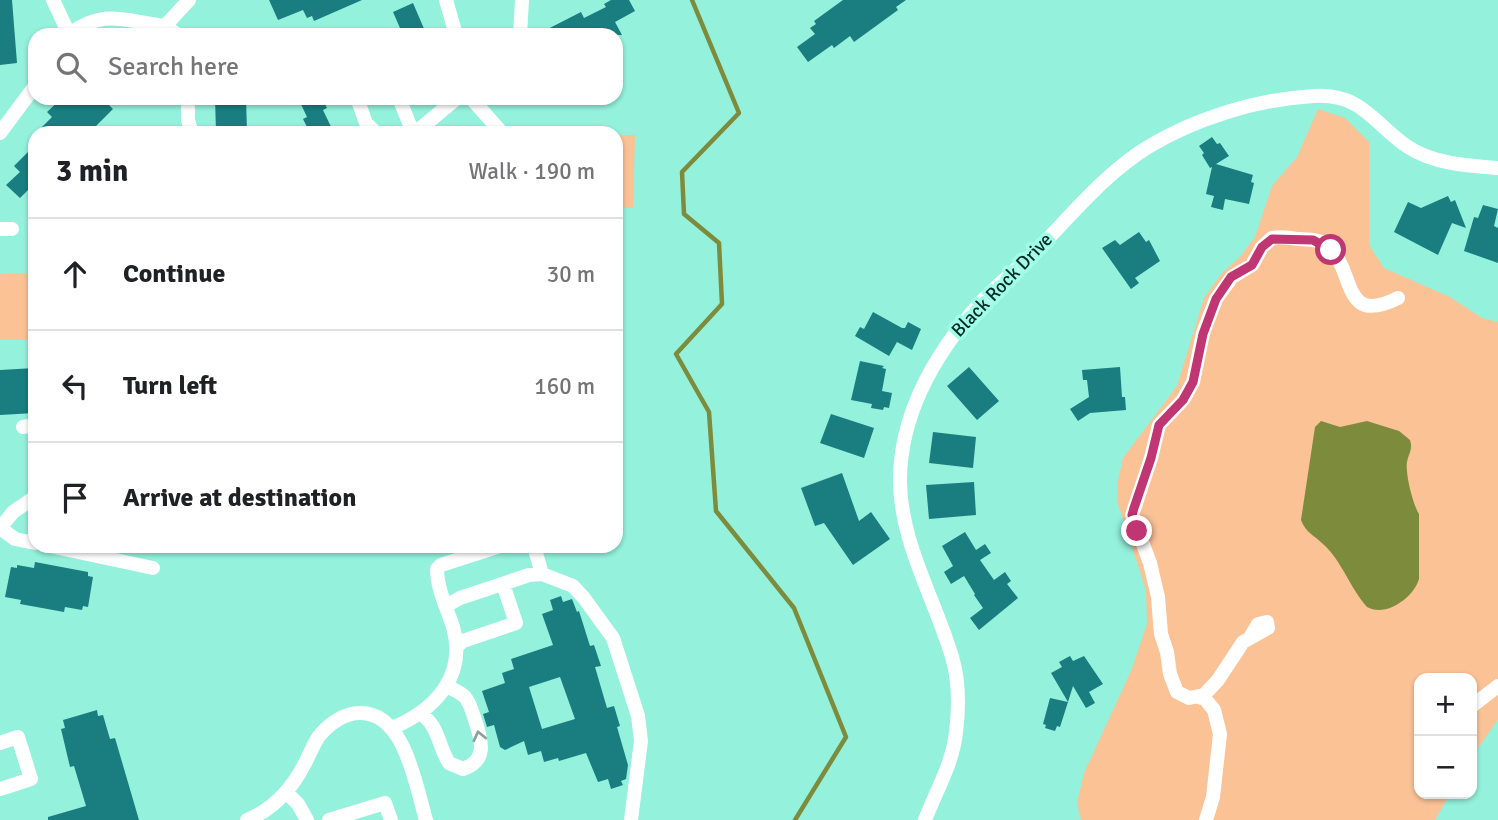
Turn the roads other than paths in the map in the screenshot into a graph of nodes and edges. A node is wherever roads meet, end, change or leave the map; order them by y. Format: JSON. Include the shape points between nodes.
{"nodes":[{"id":1,"x":52,"y":0,"type":"edge"},
{"id":2,"x":189,"y":0,"type":"edge"},
{"id":3,"x":446,"y":0,"type":"edge"},
{"id":4,"x":522,"y":0,"type":"edge"},
{"id":5,"x":66,"y":28,"type":"edge"},
{"id":6,"x":78,"y":28,"type":"edge"},
{"id":7,"x":155,"y":28,"type":"edge"},
{"id":8,"x":164,"y":28,"type":"edge"},
{"id":9,"x":454,"y":28,"type":"edge"},
{"id":10,"x":520,"y":28,"type":"edge"},
{"id":11,"x":28,"y":95,"type":"edge"},
{"id":12,"x":188,"y":105,"type":"edge"},
{"id":13,"x":360,"y":105,"type":"edge"},
{"id":14,"x":402,"y":105,"type":"edge"},
{"id":15,"x":448,"y":105,"type":"edge"},
{"id":16,"x":477,"y":105,"type":"edge"},
{"id":17,"x":190,"y":126,"type":"edge"},
{"id":18,"x":370,"y":126,"type":"edge"},
{"id":19,"x":411,"y":126,"type":"edge"},
{"id":20,"x":423,"y":126,"type":"edge"},
{"id":21,"x":496,"y":126,"type":"edge"},
{"id":22,"x":0,"y":133,"type":"edge"},
{"id":23,"x":1498,"y":168,"type":"edge"},
{"id":24,"x":1398,"y":298,"type":"dead end"},
{"id":25,"x":28,"y":502,"type":"edge"},
{"id":26,"x":0,"y":528,"type":"edge"},
{"id":27,"x":28,"y":541,"type":"edge"},
{"id":28,"x":83,"y":553,"type":"edge"},
{"id":29,"x":478,"y":553,"type":"edge"},
{"id":30,"x":536,"y":553,"type":"edge"},
{"id":31,"x":153,"y":568,"type":"dead end"},
{"id":32,"x":542,"y":574,"type":"junction"},
{"id":33,"x":503,"y":584,"type":"junction"},
{"id":34,"x":446,"y":607,"type":"junction"},
{"id":35,"x":1257,"y":628,"type":"dead end"},
{"id":36,"x":457,"y":646,"type":"junction"},
{"id":37,"x":446,"y":686,"type":"junction"},
{"id":38,"x":1498,"y":686,"type":"edge"},
{"id":39,"x":1199,"y":697,"type":"junction"},
{"id":40,"x":1477,"y":702,"type":"edge"},
{"id":41,"x":421,"y":714,"type":"junction"},
{"id":42,"x":392,"y":728,"type":"junction"},
{"id":43,"x":0,"y":743,"type":"edge"},
{"id":44,"x":0,"y":789,"type":"edge"},
{"id":45,"x":287,"y":793,"type":"junction"},
{"id":46,"x":349,"y":817,"type":"edge"},
{"id":47,"x":247,"y":820,"type":"edge"},
{"id":48,"x":307,"y":820,"type":"edge"},
{"id":49,"x":329,"y":820,"type":"edge"},
{"id":50,"x":391,"y":820,"type":"edge"},
{"id":51,"x":426,"y":820,"type":"edge"},
{"id":52,"x":631,"y":820,"type":"edge"},
{"id":53,"x":925,"y":820,"type":"edge"},
{"id":54,"x":1206,"y":820,"type":"edge"}],
"edges":[{"from":1,"to":5,"type":"street"},
{"from":2,"to":8,"type":"street"},
{"from":3,"to":9,"type":"street"},
{"from":4,"to":10,"type":"street"},
{"from":6,"to":7,"type":"street","via":[[98,18]]},
{"from":11,"to":22,"type":"street"},
{"from":12,"to":17,"type":"street"},
{"from":13,"to":18,"type":"street"},
{"from":14,"to":19,"type":"street"},
{"from":15,"to":20,"type":"street"},
{"from":16,"to":21,"type":"street"},
{"from":23,"to":53,"type":"street","name":"Black Rock Drive","via":[[1422,154],[1369,112],[1338,97],[1278,100],[1236,110],[1168,137],[1128,160],[982,302],[948,341],[923,382],[902,451],[903,519],[953,660],[958,702],[948,769]]},
{"from":24,"to":39,"type":"street","via":[[1376,306],[1363,305],[1354,298],[1331,250],[1313,240],[1278,237],[1262,247],[1252,265],[1231,277],[1216,299],[1193,382],[1159,425],[1132,515],[1150,563],[1174,685],[1183,696]]},
{"from":25,"to":26,"type":"street"},
{"from":26,"to":27,"type":"street"},
{"from":28,"to":31,"type":"street"},
{"from":29,"to":34,"type":"street","via":[[437,569]]},
{"from":30,"to":32,"type":"street"},
{"from":32,"to":33,"type":"street"},
{"from":32,"to":52,"type":"street","via":[[573,586],[613,638],[638,716],[641,741]]},
{"from":33,"to":34,"type":"street"},
{"from":33,"to":36,"type":"street","via":[[516,623]]},
{"from":34,"to":36,"type":"street"},
{"from":35,"to":39,"type":"street","via":[[1212,689]]},
{"from":36,"to":37,"type":"street"},
{"from":37,"to":41,"type":"street"},
{"from":41,"to":37,"type":"street","one_way":true,"via":[[430,720],[449,764],[463,768],[477,762],[481,741],[469,704]]},
{"from":38,"to":40,"type":"street"},
{"from":39,"to":54,"type":"street","via":[[1214,710],[1220,734]]},
{"from":41,"to":42,"type":"street"},
{"from":42,"to":45,"type":"street","via":[[364,713],[341,718],[317,739]]},
{"from":42,"to":51,"type":"street"},
{"from":43,"to":44,"type":"street","via":[[18,737],[31,779]]},
{"from":45,"to":47,"type":"street"},
{"from":45,"to":48,"type":"street"},
{"from":46,"to":49,"type":"street"},
{"from":46,"to":50,"type":"street","via":[[385,803]]}]}
